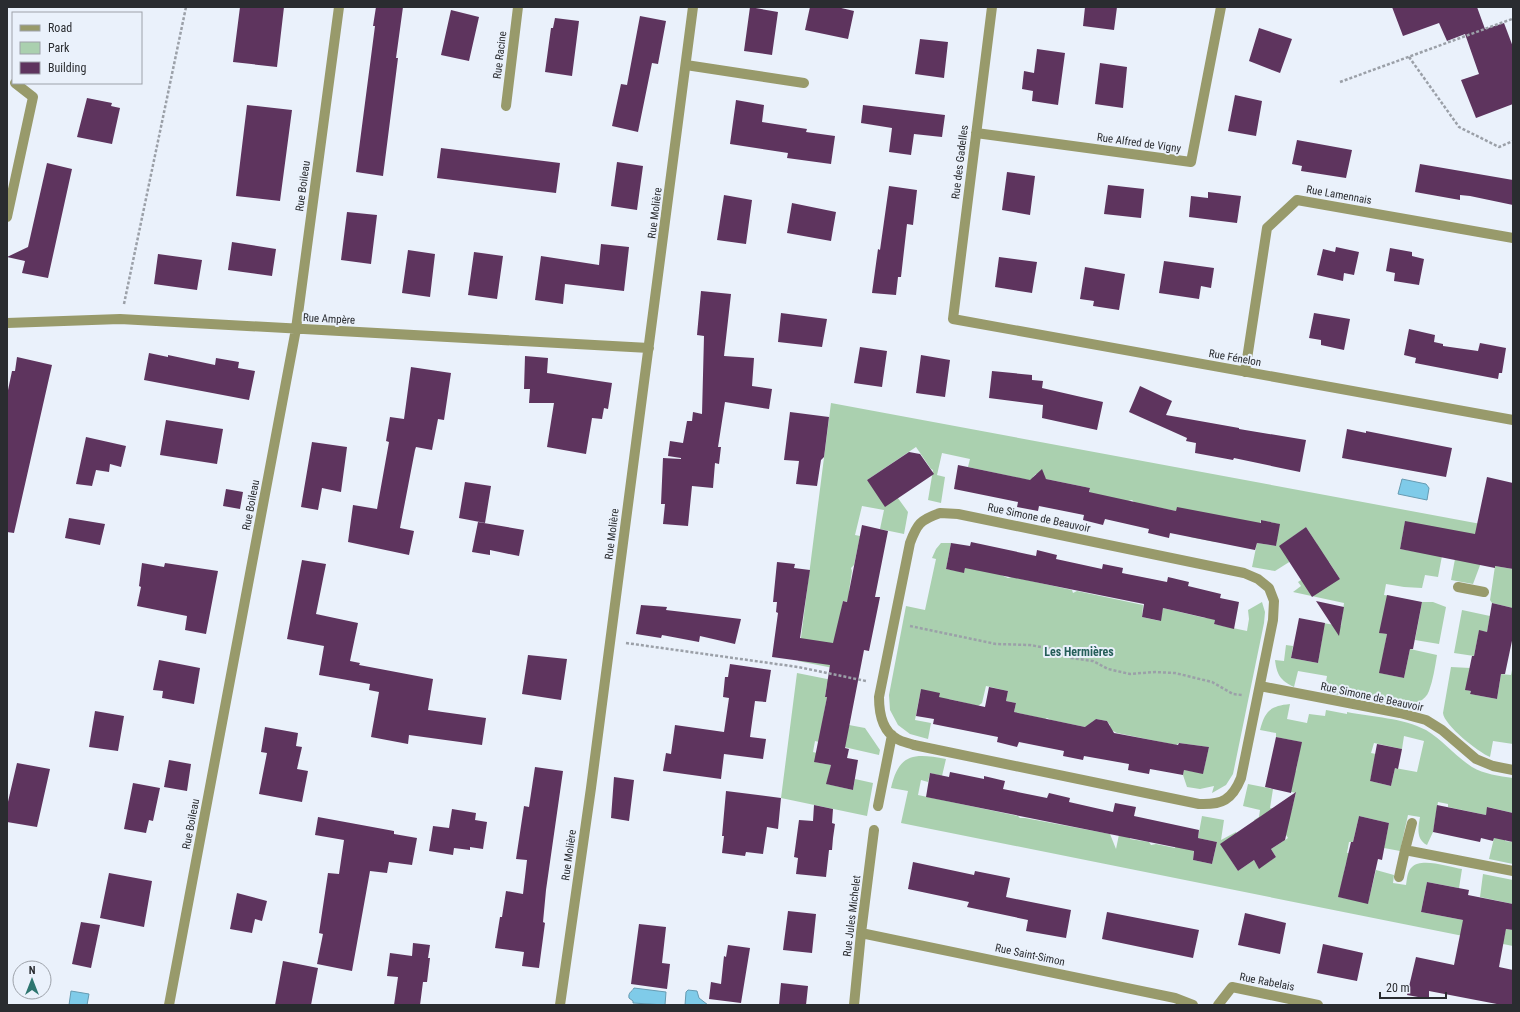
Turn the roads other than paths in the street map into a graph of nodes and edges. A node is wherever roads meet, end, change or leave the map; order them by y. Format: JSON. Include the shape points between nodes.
{"nodes":[{"id":1,"x":339,"y":7,"type":"edge"},
{"id":2,"x":518,"y":7,"type":"edge"},
{"id":3,"x":694,"y":7,"type":"edge"},
{"id":4,"x":992,"y":7,"type":"edge"},
{"id":5,"x":1221,"y":7,"type":"edge"},
{"id":6,"x":686,"y":65,"type":"junction"},
{"id":7,"x":804,"y":82,"type":"dead end"},
{"id":8,"x":17,"y":84,"type":"edge"},
{"id":9,"x":506,"y":106,"type":"dead end"},
{"id":10,"x":976,"y":133,"type":"junction"},
{"id":11,"x":7,"y":217,"type":"edge"},
{"id":12,"x":1513,"y":238,"type":"edge"},
{"id":13,"x":953,"y":319,"type":"joint"},
{"id":14,"x":7,"y":323,"type":"edge"},
{"id":15,"x":296,"y":329,"type":"junction"},
{"id":16,"x":649,"y":348,"type":"junction"},
{"id":17,"x":1245,"y":372,"type":"junction"},
{"id":18,"x":1513,"y":420,"type":"edge"},
{"id":19,"x":1458,"y":586,"type":"dead end"},
{"id":20,"x":1484,"y":592,"type":"dead end"},
{"id":21,"x":1260,"y":686,"type":"junction"},
{"id":22,"x":892,"y":735,"type":"junction"},
{"id":23,"x":1513,"y":770,"type":"edge"},
{"id":24,"x":878,"y":806,"type":"dead end"},
{"id":25,"x":1412,"y":822,"type":"dead end"},
{"id":26,"x":874,"y":830,"type":"dead end"},
{"id":27,"x":1405,"y":850,"type":"junction"},
{"id":28,"x":1513,"y":871,"type":"edge"},
{"id":29,"x":1399,"y":877,"type":"dead end"},
{"id":30,"x":861,"y":933,"type":"junction"},
{"id":31,"x":169,"y":1005,"type":"edge"},
{"id":32,"x":560,"y":1005,"type":"edge"},
{"id":33,"x":854,"y":1005,"type":"edge"},
{"id":34,"x":1193,"y":1005,"type":"edge"},
{"id":35,"x":1218,"y":1005,"type":"edge"},
{"id":36,"x":1318,"y":1005,"type":"edge"}],
"edges":[{"from":1,"to":15,"type":"street","name":"Rue Boileau"},
{"from":2,"to":9,"type":"street","name":"Rue Racine"},
{"from":3,"to":6,"type":"street","name":"Rue Molière"},
{"from":4,"to":10,"type":"street","name":"Rue des Gadelles"},
{"from":5,"to":10,"type":"street","name":"Rue Alfred de Vigny","via":[[1191,162]]},
{"from":6,"to":7,"type":"street"},
{"from":6,"to":16,"type":"street","name":"Rue Molière"},
{"from":8,"to":11,"type":"street","via":[[33,97]]},
{"from":10,"to":13,"type":"street","name":"Rue des Gadelles"},
{"from":12,"to":17,"type":"street","name":"Rue Lamennais","via":[[1297,200],[1267,228]]},
{"from":13,"to":17,"type":"street","name":"Rue Fénelon"},
{"from":14,"to":15,"type":"street","name":"Rue Ampère","via":[[120,318]]},
{"from":15,"to":16,"type":"street","name":"Rue Ampère"},
{"from":15,"to":31,"type":"street","name":"Rue Boileau"},
{"from":16,"to":32,"type":"street","name":"Rue Molière"},
{"from":17,"to":18,"type":"street","name":"Rue Fénelon"},
{"from":19,"to":20,"type":"street"},
{"from":21,"to":22,"type":"street","name":"Rue Simone de Beauvoir","via":[[1241,778],[1236,790],[1226,800],[1212,805],[914,745]]},
{"from":21,"to":22,"type":"street","name":"Rue Simone de Beauvoir","via":[[1273,620],[1274,601],[1269,588],[1258,579],[1244,573],[958,514],[940,513],[925,518],[914,530],[910,544],[879,697],[879,712]]},
{"from":21,"to":23,"type":"street","name":"Rue Simone de Beauvoir","via":[[1426,720],[1476,759]]},
{"from":22,"to":24,"type":"street"},
{"from":25,"to":27,"type":"street"},
{"from":26,"to":30,"type":"street","name":"Rue Jules Michelet"},
{"from":27,"to":28,"type":"street"},
{"from":27,"to":29,"type":"street"},
{"from":30,"to":33,"type":"street","name":"Rue Jules Michelet"},
{"from":30,"to":34,"type":"street","name":"Rue Saint-Simon","via":[[1175,998]]},
{"from":35,"to":36,"type":"street","name":"Rue Rabelais","via":[[1232,988]]}]}
